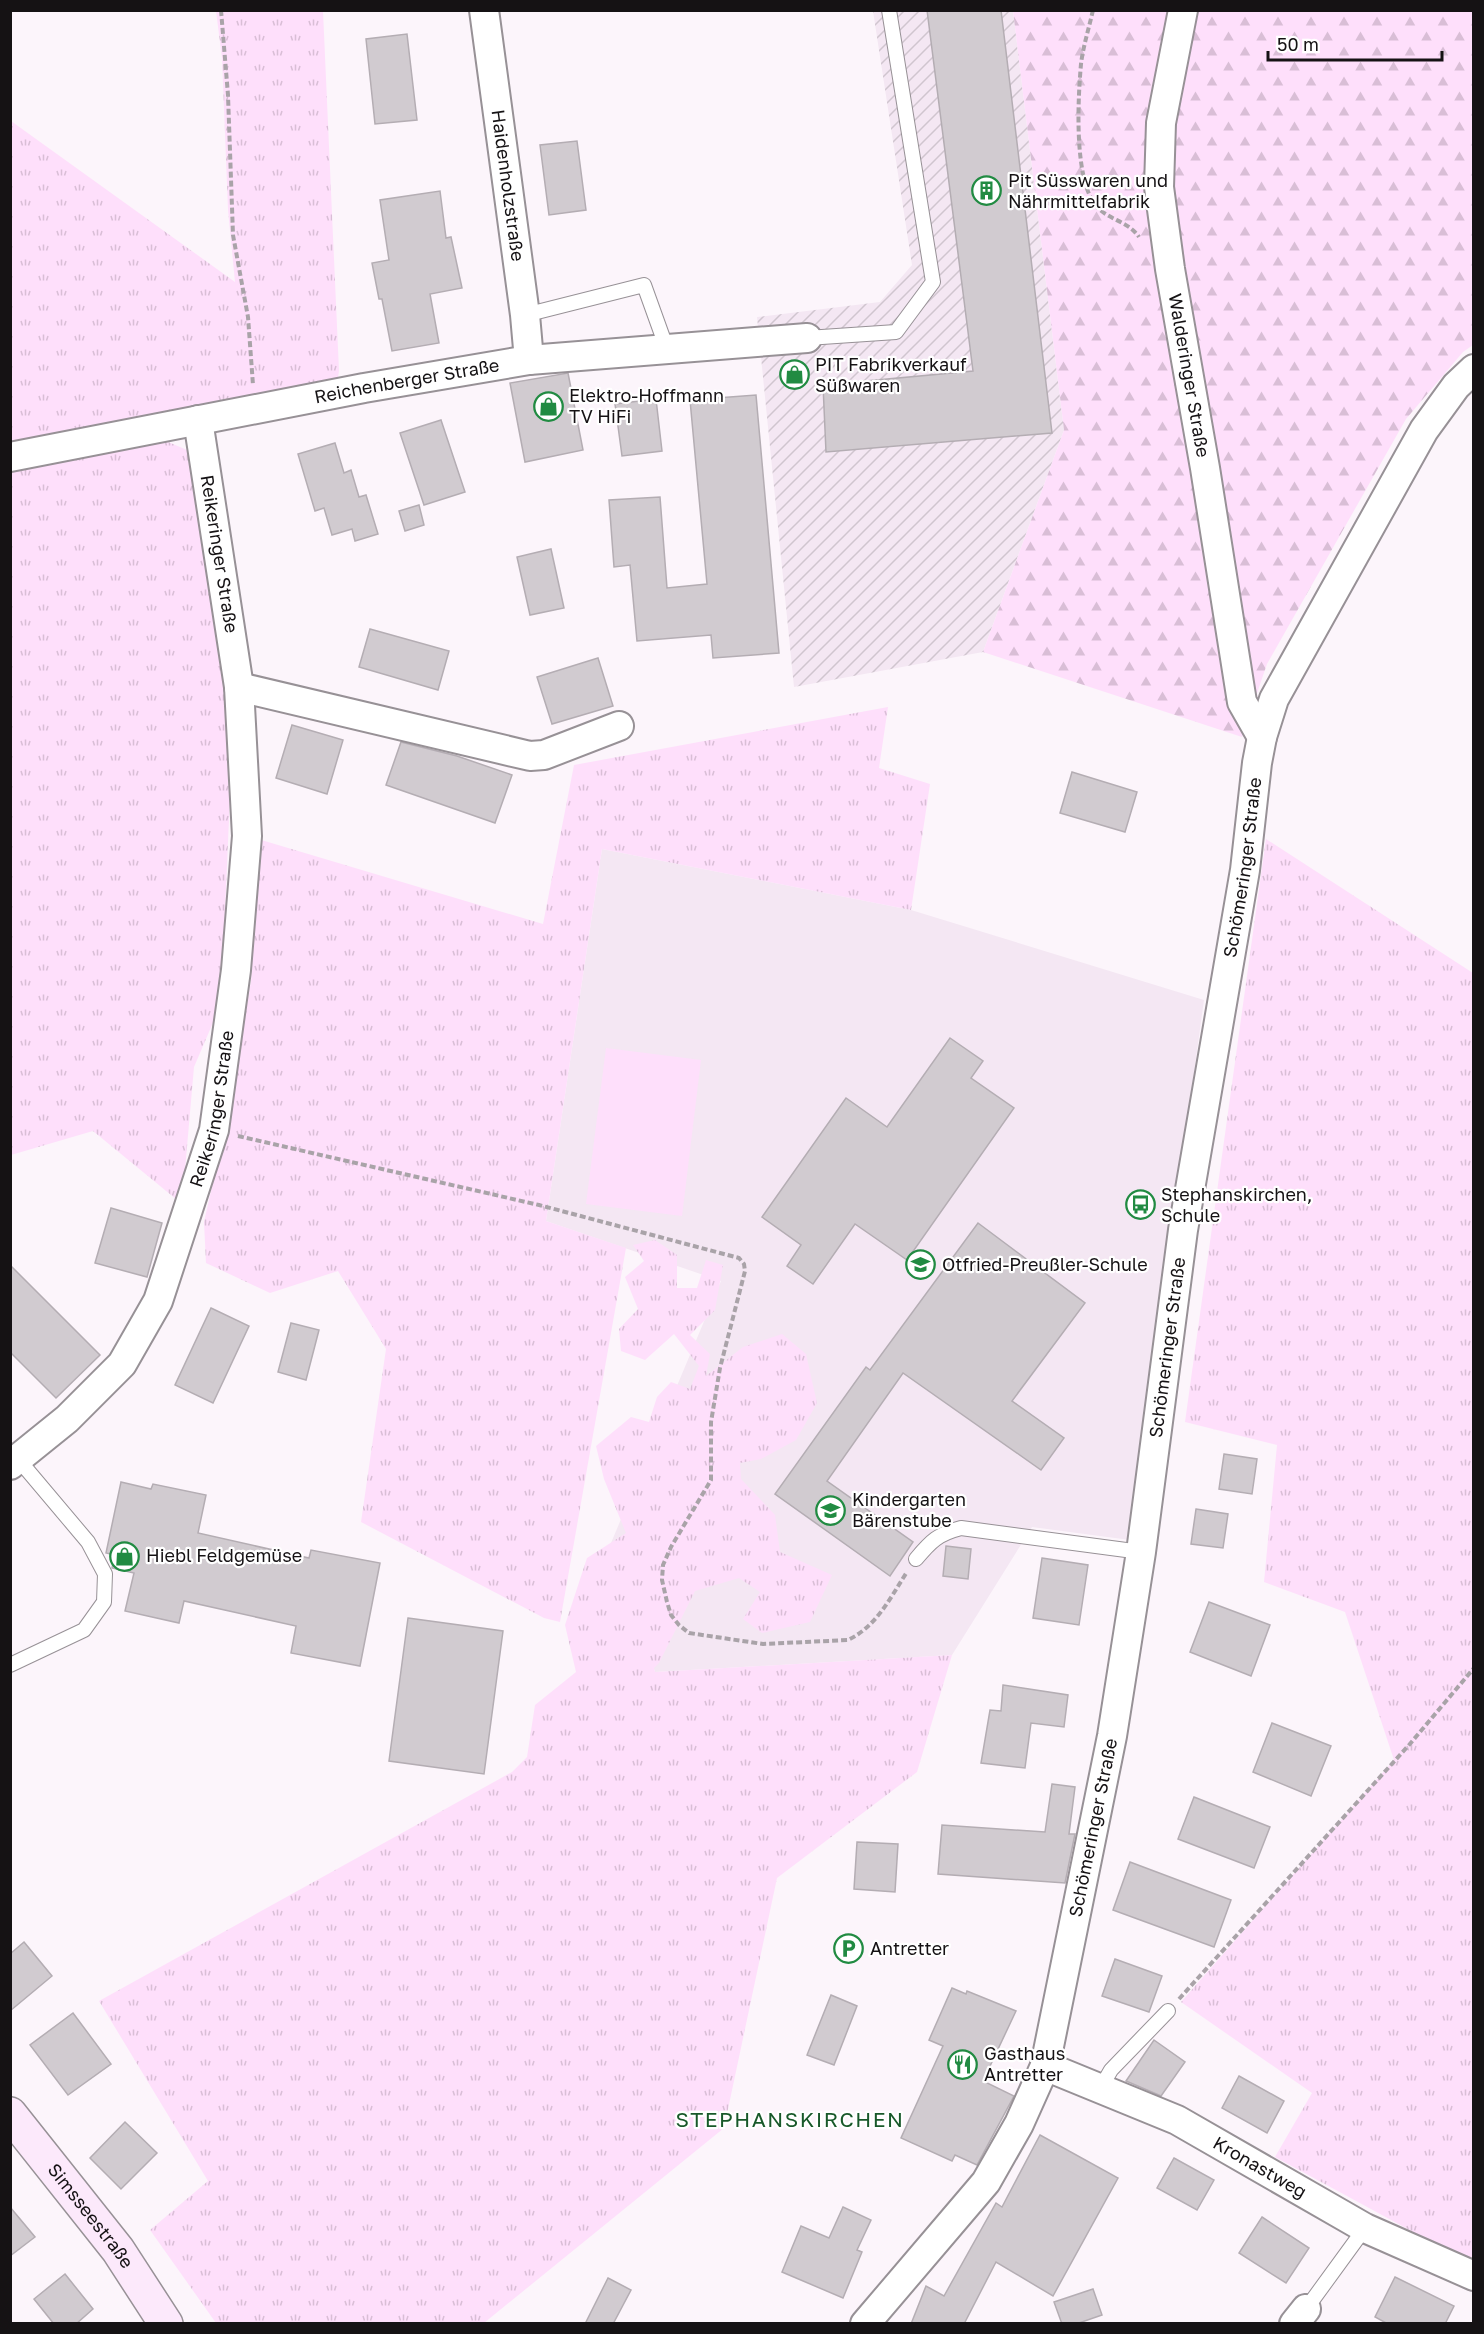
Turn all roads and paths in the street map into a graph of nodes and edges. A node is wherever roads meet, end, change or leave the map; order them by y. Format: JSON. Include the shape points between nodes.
{"nodes":[{"id":1,"x":221,"y":10,"type":"edge"},
{"id":2,"x":484,"y":10,"type":"edge"},
{"id":3,"x":889,"y":10,"type":"edge"},
{"id":4,"x":1093,"y":10,"type":"edge"},
{"id":5,"x":1183,"y":10,"type":"edge"},
{"id":6,"x":1170,"y":269,"type":"junction"},
{"id":7,"x":525,"y":315,"type":"junction"},
{"id":8,"x":807,"y":338,"type":"joint"},
{"id":9,"x":667,"y":349,"type":"junction"},
{"id":10,"x":529,"y":360,"type":"junction"},
{"id":11,"x":1473,"y":369,"type":"edge"},
{"id":12,"x":254,"y":410,"type":"junction"},
{"id":13,"x":198,"y":420,"type":"junction"},
{"id":14,"x":10,"y":457,"type":"edge"},
{"id":15,"x":239,"y":687,"type":"junction"},
{"id":16,"x":619,"y":726,"type":"dead end"},
{"id":17,"x":1262,"y":737,"type":"junction"},
{"id":18,"x":214,"y":1130,"type":"junction"},
{"id":19,"x":14,"y":1462,"type":"edge"},
{"id":20,"x":1140,"y":1552,"type":"junction"},
{"id":21,"x":916,"y":1559,"type":"joint"},
{"id":22,"x":10,"y":1665,"type":"edge"},
{"id":23,"x":1473,"y":1668,"type":"edge"},
{"id":24,"x":1168,"y":2011,"type":"joint"},
{"id":25,"x":1045,"y":2066,"type":"junction"},
{"id":26,"x":1100,"y":2089,"type":"junction"},
{"id":27,"x":10,"y":2114,"type":"edge"},
{"id":28,"x":1365,"y":2228,"type":"junction"},
{"id":29,"x":1473,"y":2276,"type":"edge"},
{"id":30,"x":1300,"y":2316,"type":"edge"},
{"id":31,"x":166,"y":2324,"type":"edge"},
{"id":32,"x":865,"y":2324,"type":"edge"}],
"edges":[{"from":1,"to":12,"type":"path","via":[[233,235],[248,317]]},
{"from":2,"to":7,"type":"street","name":"Haidenholzstraße"},
{"from":3,"to":8,"type":"lane","via":[[933,282],[896,332]]},
{"from":4,"to":6,"type":"path","via":[[1081,63],[1079,146],[1085,184],[1098,208],[1134,230],[1149,253]]},
{"from":5,"to":6,"type":"street","name":"Walderinger Straße","via":[[1161,123],[1160,187]]},
{"from":6,"to":17,"type":"street","name":"Walderinger Straße","via":[[1242,702]]},
{"from":7,"to":9,"type":"lane","via":[[644,285]]},
{"from":7,"to":10,"type":"street","name":"Haidenholzstraße"},
{"from":8,"to":9,"type":"street","name":"Reichenberger Straße"},
{"from":9,"to":10,"type":"street","name":"Reichenberger Straße"},
{"from":10,"to":12,"type":"street","name":"Reichenberger Straße"},
{"from":11,"to":17,"type":"street","name":"Schömeringer Straße","via":[[1424,430],[1274,699]]},
{"from":12,"to":13,"type":"street","name":"Reichenberger Straße"},
{"from":13,"to":14,"type":"street","name":"Reichenberger Straße"},
{"from":13,"to":15,"type":"street","name":"Reikeringer Straße"},
{"from":15,"to":16,"type":"street","via":[[530,756],[544,755]]},
{"from":15,"to":18,"type":"street","name":"Reikeringer Straße","via":[[248,836],[236,970]]},
{"from":17,"to":20,"type":"street","name":"Schömeringer Straße","via":[[1244,881],[1183,1230]]},
{"from":18,"to":19,"type":"street","name":"Reikeringer Straße","via":[[158,1301],[122,1364],[67,1419]]},
{"from":18,"to":21,"type":"path","via":[[539,1205],[739,1258],[745,1271],[720,1368],[711,1422],[711,1480],[663,1565],[662,1580],[671,1615],[689,1634],[763,1644],[848,1640],[873,1624]]},
{"from":19,"to":22,"type":"lane","via":[[88,1542],[105,1574],[104,1602],[84,1630]]},
{"from":20,"to":21,"type":"lane","via":[[961,1528],[931,1540]]},
{"from":20,"to":25,"type":"street","name":"Schömeringer Straße","via":[[1112,1736]]},
{"from":23,"to":24,"type":"path","via":[[1409,1745]]},
{"from":24,"to":26,"type":"lane","via":[[1111,2070]]},
{"from":25,"to":26,"type":"street","name":"Kronastweg"},
{"from":25,"to":32,"type":"street","name":"Schömeringer Straße","via":[[1019,2124],[986,2182]]},
{"from":26,"to":28,"type":"street","name":"Kronastweg","via":[[1177,2120]]},
{"from":27,"to":31,"type":"main road","name":"Simsseestraße","via":[[118,2250]]},
{"from":28,"to":29,"type":"street","name":"Kronastweg"},
{"from":28,"to":30,"type":"lane"}]}
